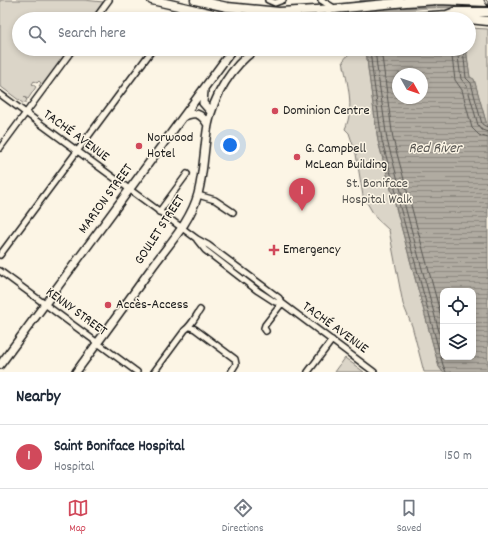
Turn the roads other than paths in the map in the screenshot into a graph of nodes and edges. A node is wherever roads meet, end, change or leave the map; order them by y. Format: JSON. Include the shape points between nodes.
{"nodes":[{"id":1,"x":109,"y":0,"type":"edge"},
{"id":2,"x":152,"y":0,"type":"edge"},
{"id":3,"x":195,"y":0,"type":"edge"},
{"id":4,"x":268,"y":0,"type":"edge"},
{"id":5,"x":283,"y":0,"type":"edge"},
{"id":6,"x":321,"y":0,"type":"edge"},
{"id":7,"x":166,"y":1,"type":"edge"},
{"id":8,"x":471,"y":1,"type":"edge"},
{"id":9,"x":485,"y":1,"type":"edge"},
{"id":10,"x":182,"y":6,"type":"junction"},
{"id":11,"x":227,"y":7,"type":"junction"},
{"id":12,"x":335,"y":9,"type":"junction"},
{"id":13,"x":100,"y":12,"type":"edge"},
{"id":14,"x":180,"y":12,"type":"edge"},
{"id":15,"x":202,"y":12,"type":"edge"},
{"id":16,"x":221,"y":12,"type":"edge"},
{"id":17,"x":277,"y":12,"type":"junction"},
{"id":18,"x":488,"y":12,"type":"edge"},
{"id":19,"x":476,"y":15,"type":"edge"},
{"id":20,"x":476,"y":18,"type":"edge"},
{"id":21,"x":488,"y":21,"type":"edge"},
{"id":22,"x":68,"y":56,"type":"edge"},
{"id":23,"x":148,"y":56,"type":"edge"},
{"id":24,"x":228,"y":56,"type":"edge"},
{"id":25,"x":248,"y":56,"type":"edge"},
{"id":26,"x":204,"y":89,"type":"junction"},
{"id":27,"x":0,"y":94,"type":"edge"},
{"id":28,"x":211,"y":112,"type":"junction"},
{"id":29,"x":25,"y":113,"type":"junction"},
{"id":30,"x":183,"y":117,"type":"junction"},
{"id":31,"x":208,"y":125,"type":"junction"},
{"id":32,"x":0,"y":148,"type":"edge"},
{"id":33,"x":78,"y":152,"type":"junction"},
{"id":34,"x":187,"y":174,"type":"dead end"},
{"id":35,"x":130,"y":190,"type":"junction"},
{"id":36,"x":198,"y":195,"type":"junction"},
{"id":37,"x":159,"y":212,"type":"junction"},
{"id":38,"x":233,"y":212,"type":"dead end"},
{"id":39,"x":181,"y":227,"type":"junction"},
{"id":40,"x":197,"y":239,"type":"junction"},
{"id":41,"x":0,"y":256,"type":"edge"},
{"id":42,"x":238,"y":267,"type":"junction"},
{"id":43,"x":0,"y":271,"type":"edge"},
{"id":44,"x":234,"y":272,"type":"junction"},
{"id":45,"x":282,"y":303,"type":"junction"},
{"id":46,"x":45,"y":304,"type":"junction"},
{"id":47,"x":200,"y":310,"type":"dead end"},
{"id":48,"x":190,"y":327,"type":"junction"},
{"id":49,"x":266,"y":331,"type":"dead end"},
{"id":50,"x":332,"y":340,"type":"junction"},
{"id":51,"x":98,"y":343,"type":"junction"},
{"id":52,"x":0,"y":365,"type":"edge"},
{"id":53,"x":76,"y":372,"type":"edge"},
{"id":54,"x":137,"y":372,"type":"edge"},
{"id":55,"x":154,"y":372,"type":"edge"},
{"id":56,"x":231,"y":372,"type":"edge"},
{"id":57,"x":308,"y":372,"type":"edge"},
{"id":58,"x":374,"y":372,"type":"edge"}],
"edges":[{"from":1,"to":13,"type":"street"},
{"from":2,"to":7,"type":"highway"},
{"from":3,"to":11,"type":"highway"},
{"from":4,"to":5,"type":"street","via":[[275,3]]},
{"from":4,"to":17,"type":"street"},
{"from":6,"to":12,"type":"street"},
{"from":7,"to":10,"type":"highway"},
{"from":8,"to":9,"type":"highway"},
{"from":8,"to":12,"type":"highway","via":[[406,2]]},
{"from":10,"to":14,"type":"street"},
{"from":10,"to":15,"type":"highway"},
{"from":11,"to":16,"type":"highway"},
{"from":11,"to":17,"type":"highway"},
{"from":12,"to":17,"type":"highway"},
{"from":18,"to":19,"type":"highway"},
{"from":20,"to":21,"type":"highway"},
{"from":22,"to":29,"type":"street"},
{"from":23,"to":33,"type":"street"},
{"from":24,"to":26,"type":"main road","name":"MARION STREET"},
{"from":25,"to":28,"type":"main road","name":"GOULET STREET","via":[[228,78]]},
{"from":26,"to":28,"type":"main road","via":[[203,103]]},
{"from":26,"to":30,"type":"main road","name":"MARION STREET"},
{"from":27,"to":29,"type":"street","name":"TACHÉ AVENUE"},
{"from":28,"to":31,"type":"main road","name":"GOULET STREET"},
{"from":29,"to":32,"type":"street"},
{"from":29,"to":33,"type":"street","name":"TACHÉ AVENUE"},
{"from":30,"to":31,"type":"main road","via":[[198,114]]},
{"from":30,"to":35,"type":"main road","name":"MARION STREET"},
{"from":31,"to":36,"type":"main road","name":"GOULET STREET"},
{"from":33,"to":35,"type":"street","name":"TACHÉ AVENUE"},
{"from":33,"to":41,"type":"street"},
{"from":34,"to":37,"type":"street"},
{"from":35,"to":37,"type":"street","name":"TACHÉ AVENUE"},
{"from":35,"to":46,"type":"main road","name":"MARION STREET"},
{"from":36,"to":38,"type":"street","via":[[215,200]]},
{"from":36,"to":39,"type":"main road","name":"GOULET STREET"},
{"from":37,"to":39,"type":"street","name":"TACHÉ AVENUE"},
{"from":39,"to":40,"type":"street","name":"TACHÉ AVENUE"},
{"from":39,"to":51,"type":"main road","name":"GOULET STREET"},
{"from":40,"to":42,"type":"street","name":"TACHÉ AVENUE"},
{"from":40,"to":44,"type":"street","name":"TACHÉ AVENUE","via":[[205,250]]},
{"from":42,"to":44,"type":"street"},
{"from":42,"to":45,"type":"street","name":"TACHÉ AVENUE"},
{"from":43,"to":46,"type":"street","name":"KENNY STREET"},
{"from":44,"to":45,"type":"street","name":"TACHÉ AVENUE","via":[[275,302]]},
{"from":45,"to":49,"type":"street","via":[[265,325]]},
{"from":45,"to":50,"type":"street","name":"TACHÉ AVENUE"},
{"from":46,"to":51,"type":"street","name":"KENNY STREET"},
{"from":46,"to":52,"type":"main road","name":"MARION STREET"},
{"from":47,"to":48,"type":"street"},
{"from":48,"to":55,"type":"street","via":[[185,330]]},
{"from":48,"to":56,"type":"street","via":[[235,359],[236,366]]},
{"from":50,"to":57,"type":"street"},
{"from":50,"to":58,"type":"street","name":"TACHÉ AVENUE"},
{"from":51,"to":53,"type":"main road","name":"GOULET STREET"},
{"from":51,"to":54,"type":"street","name":"KENNY STREET"}]}
